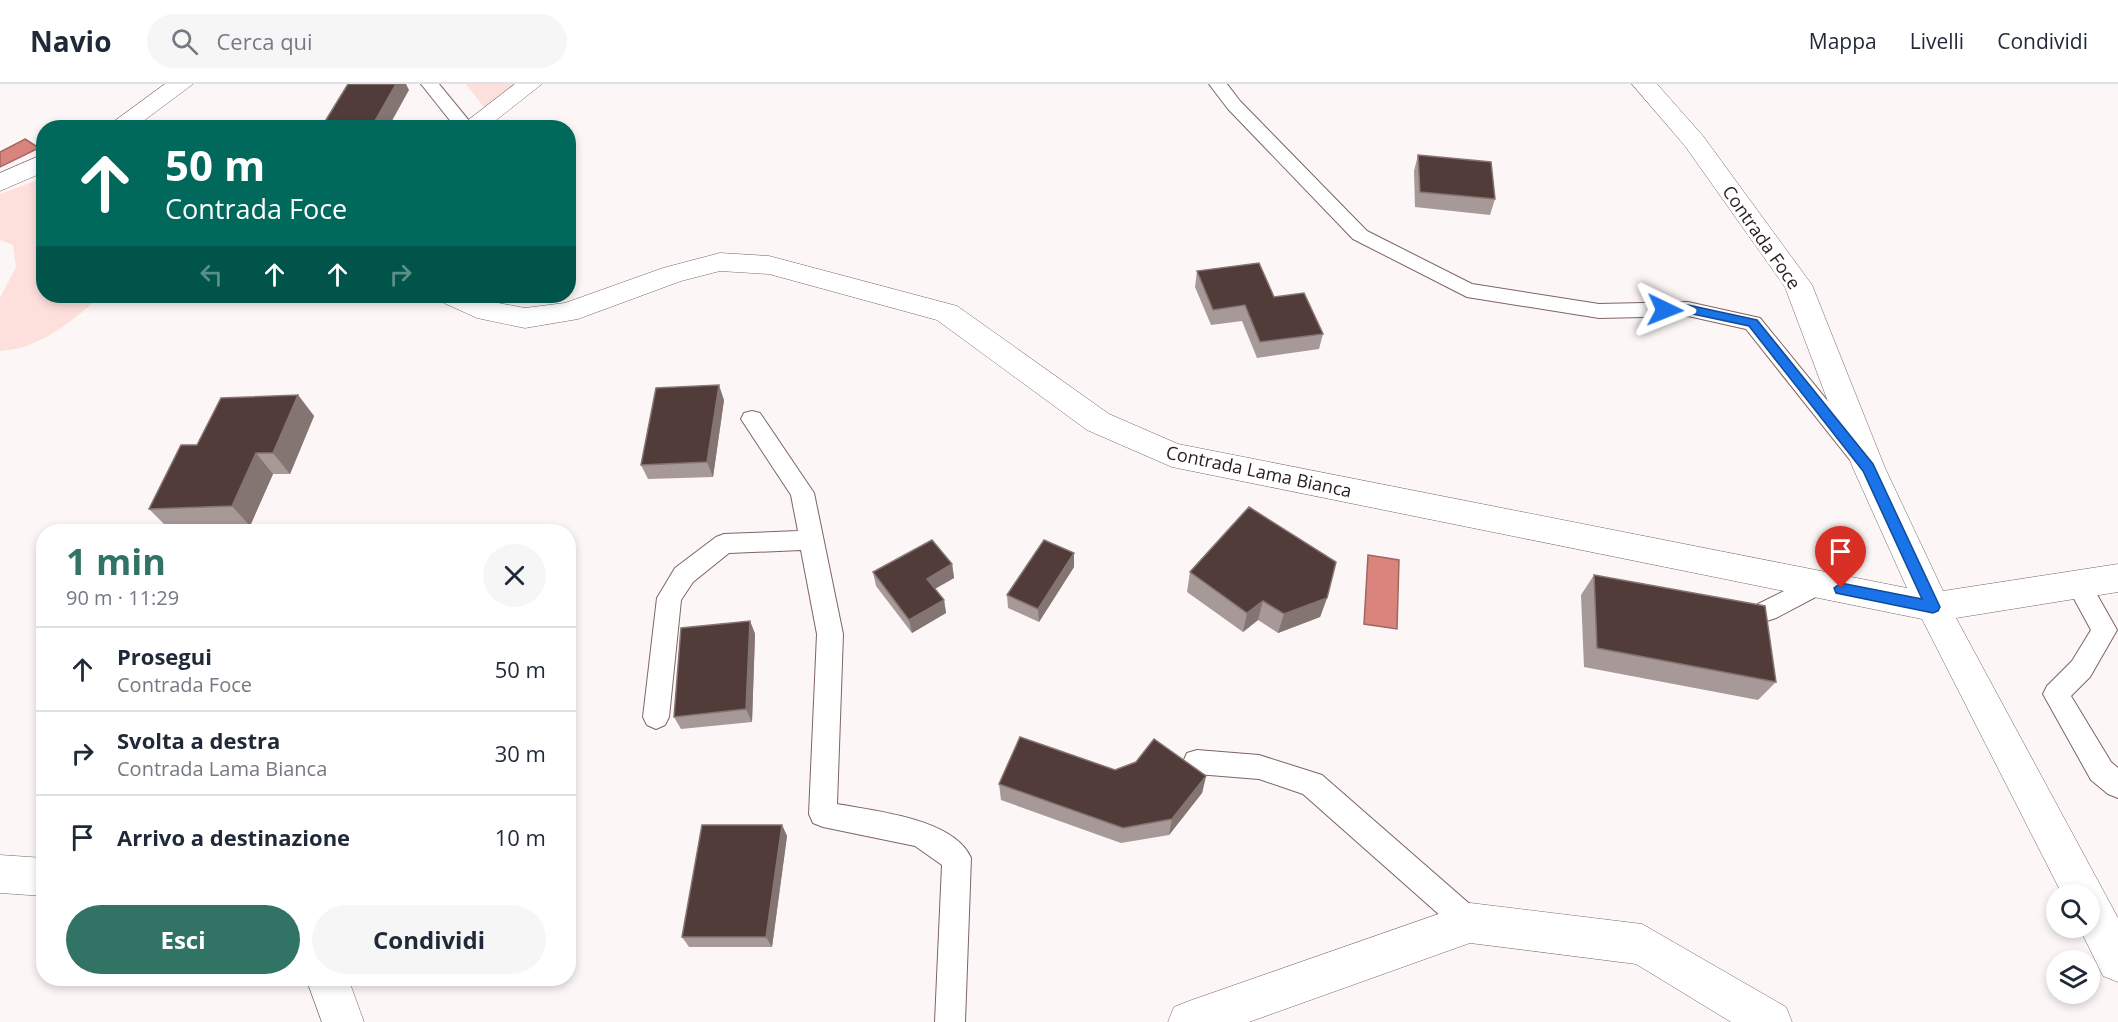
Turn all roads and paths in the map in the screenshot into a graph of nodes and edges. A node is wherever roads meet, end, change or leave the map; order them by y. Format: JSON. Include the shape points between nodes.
{"nodes":[{"id":1,"x":181,"y":84,"type":"edge"},
{"id":2,"x":430,"y":84,"type":"edge"},
{"id":3,"x":530,"y":84,"type":"edge"},
{"id":4,"x":1218,"y":84,"type":"edge"},
{"id":5,"x":1239,"y":84,"type":"edge"},
{"id":6,"x":1644,"y":84,"type":"edge"},
{"id":7,"x":1234,"y":105,"type":"junction"},
{"id":8,"x":129,"y":120,"type":"edge"},
{"id":9,"x":461,"y":120,"type":"edge"},
{"id":10,"x":479,"y":120,"type":"edge"},
{"id":11,"x":36,"y":166,"type":"edge"},
{"id":12,"x":0,"y":183,"type":"edge"},
{"id":13,"x":469,"y":303,"type":"edge"},
{"id":14,"x":752,"y":419,"type":"dead end"},
{"id":15,"x":1869,"y":468,"type":"junction"},
{"id":16,"x":811,"y":540,"type":"junction"},
{"id":17,"x":2118,"y":578,"type":"edge"},
{"id":18,"x":1818,"y":584,"type":"junction"},
{"id":19,"x":2078,"y":584,"type":"junction"},
{"id":20,"x":1933,"y":607,"type":"junction"},
{"id":21,"x":1767,"y":611,"type":"edge"},
{"id":22,"x":656,"y":717,"type":"dead end"},
{"id":23,"x":1197,"y":762,"type":"dead end"},
{"id":24,"x":2118,"y":785,"type":"edge"},
{"id":25,"x":0,"y":874,"type":"edge"},
{"id":26,"x":36,"y":876,"type":"edge"},
{"id":27,"x":2078,"y":884,"type":"edge"},
{"id":28,"x":1470,"y":922,"type":"junction"},
{"id":29,"x":2100,"y":925,"type":"edge"},
{"id":30,"x":2118,"y":960,"type":"edge"},
{"id":31,"x":330,"y":986,"type":"edge"},
{"id":32,"x":343,"y":1022,"type":"edge"},
{"id":33,"x":950,"y":1022,"type":"edge"},
{"id":34,"x":1189,"y":1022,"type":"edge"},
{"id":35,"x":1772,"y":1022,"type":"edge"}],
"edges":[{"from":1,"to":8,"type":"street"},
{"from":2,"to":9,"type":"lane"},
{"from":3,"to":10,"type":"street"},
{"from":4,"to":7,"type":"lane"},
{"from":5,"to":7,"type":"lane"},
{"from":6,"to":15,"type":"street","name":"Contrada Foce","via":[[1694,141],[1798,285]]},
{"from":7,"to":15,"type":"lane","via":[[1360,235],[1467,290],[1599,311],[1688,309],[1752,323]]},
{"from":11,"to":12,"type":"street"},
{"from":13,"to":18,"type":"street","name":"Contrada Lama Bianca","via":[[487,311],[525,318],[568,312],[673,274],[720,262],[769,265],[947,313],[1098,422],[1172,455]]},
{"from":14,"to":16,"type":"lane","via":[[802,493]]},
{"from":15,"to":20,"type":"street","name":"Contrada Foce"},
{"from":16,"to":22,"type":"lane","via":[[724,544],[684,575],[669,598]]},
{"from":16,"to":33,"type":"lane","via":[[830,634],[823,814],[921,834],[957,858]]},
{"from":17,"to":19,"type":"street"},
{"from":18,"to":20,"type":"street","name":"Contrada Lama Bianca"},
{"from":18,"to":21,"type":"lane"},
{"from":19,"to":20,"type":"street"},
{"from":19,"to":24,"type":"lane","via":[[2104,630],[2081,669],[2056,694],[2101,771]]},
{"from":20,"to":27,"type":"street","name":"Contrada Foce"},
{"from":23,"to":28,"type":"lane","via":[[1258,767],[1312,784]]},
{"from":25,"to":26,"type":"street"},
{"from":28,"to":34,"type":"street"},
{"from":28,"to":35,"type":"street","via":[[1642,944]]},
{"from":29,"to":30,"type":"street"},
{"from":31,"to":32,"type":"street"}]}
